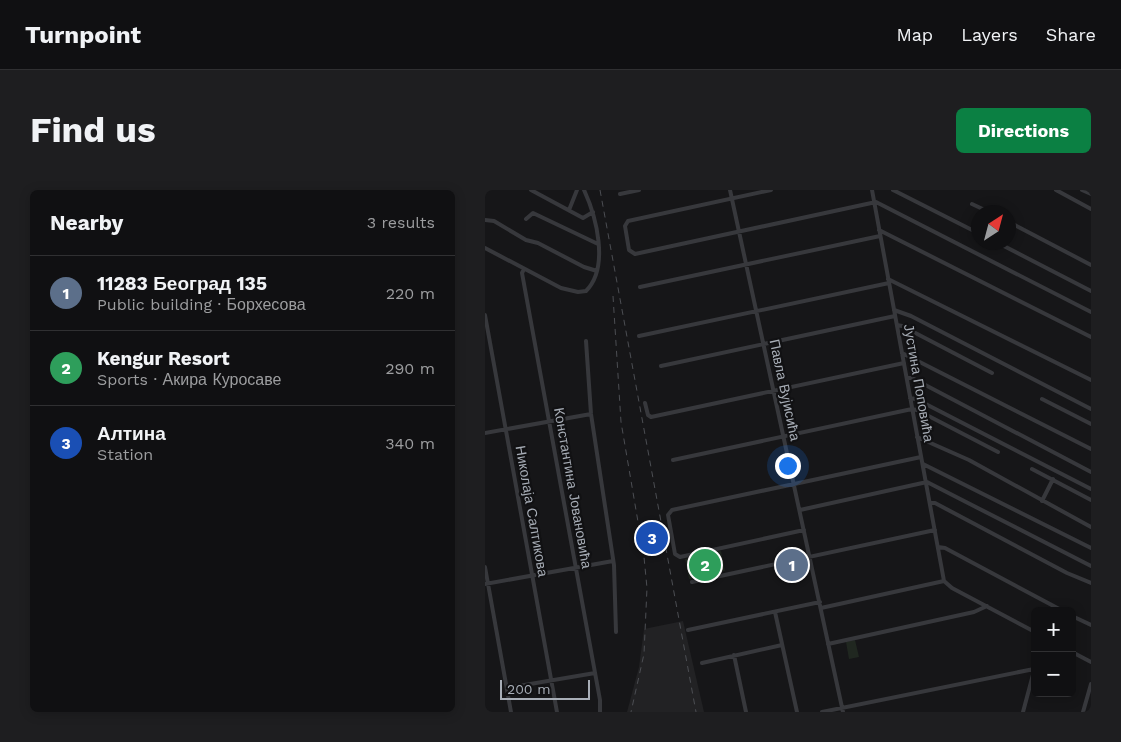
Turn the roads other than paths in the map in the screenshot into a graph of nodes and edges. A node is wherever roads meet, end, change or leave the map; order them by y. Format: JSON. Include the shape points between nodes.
{"nodes":[{"id":1,"x":531,"y":190,"type":"edge"},
{"id":2,"x":577,"y":190,"type":"edge"},
{"id":3,"x":584,"y":190,"type":"edge"},
{"id":4,"x":639,"y":190,"type":"edge"},
{"id":5,"x":730,"y":190,"type":"edge"},
{"id":6,"x":771,"y":190,"type":"edge"},
{"id":7,"x":872,"y":190,"type":"edge"},
{"id":8,"x":893,"y":190,"type":"edge"},
{"id":9,"x":1056,"y":190,"type":"edge"},
{"id":10,"x":1082,"y":190,"type":"edge"},
{"id":11,"x":620,"y":194,"type":"dead end"},
{"id":12,"x":1091,"y":194,"type":"edge"},
{"id":13,"x":732,"y":198,"type":"junction"},
{"id":14,"x":874,"y":203,"type":"junction"},
{"id":15,"x":1091,"y":209,"type":"edge"},
{"id":16,"x":569,"y":210,"type":"junction"},
{"id":17,"x":593,"y":212,"type":"junction"},
{"id":18,"x":526,"y":219,"type":"dead end"},
{"id":19,"x":485,"y":220,"type":"edge"},
{"id":20,"x":1016,"y":226,"type":"edge"},
{"id":21,"x":971,"y":229,"type":"edge"},
{"id":22,"x":879,"y":230,"type":"junction"},
{"id":23,"x":739,"y":232,"type":"junction"},
{"id":24,"x":880,"y":236,"type":"junction"},
{"id":25,"x":598,"y":244,"type":"junction"},
{"id":26,"x":485,"y":248,"type":"edge"},
{"id":27,"x":1012,"y":250,"type":"edge"},
{"id":28,"x":747,"y":265,"type":"junction"},
{"id":29,"x":1091,"y":265,"type":"edge"},
{"id":30,"x":524,"y":269,"type":"junction"},
{"id":31,"x":597,"y":271,"type":"junction"},
{"id":32,"x":889,"y":281,"type":"junction"},
{"id":33,"x":640,"y":287,"type":"dead end"},
{"id":34,"x":1091,"y":291,"type":"edge"},
{"id":35,"x":894,"y":310,"type":"junction"},
{"id":36,"x":757,"y":311,"type":"junction"},
{"id":37,"x":1091,"y":312,"type":"edge"},
{"id":38,"x":485,"y":315,"type":"edge"},
{"id":39,"x":895,"y":316,"type":"junction"},
{"id":40,"x":897,"y":325,"type":"junction"},
{"id":41,"x":639,"y":336,"type":"dead end"},
{"id":42,"x":1091,"y":336,"type":"edge"},
{"id":43,"x":586,"y":340,"type":"dead end"},
{"id":44,"x":764,"y":344,"type":"junction"},
{"id":45,"x":902,"y":353,"type":"junction"},
{"id":46,"x":904,"y":363,"type":"junction"},
{"id":47,"x":661,"y":366,"type":"dead end"},
{"id":48,"x":992,"y":373,"type":"dead end"},
{"id":49,"x":907,"y":378,"type":"junction"},
{"id":50,"x":1091,"y":380,"type":"edge"},
{"id":51,"x":774,"y":391,"type":"junction"},
{"id":52,"x":910,"y":398,"type":"junction"},
{"id":53,"x":1042,"y":399,"type":"dead end"},
{"id":54,"x":645,"y":403,"type":"dead end"},
{"id":55,"x":912,"y":409,"type":"junction"},
{"id":56,"x":1091,"y":409,"type":"edge"},
{"id":57,"x":591,"y":414,"type":"junction"},
{"id":58,"x":549,"y":423,"type":"junction"},
{"id":59,"x":1091,"y":424,"type":"edge"},
{"id":60,"x":506,"y":430,"type":"junction"},
{"id":61,"x":485,"y":434,"type":"edge"},
{"id":62,"x":917,"y":437,"type":"junction"},
{"id":63,"x":784,"y":438,"type":"junction"},
{"id":64,"x":1091,"y":449,"type":"edge"},
{"id":65,"x":998,"y":452,"type":"dead end"},
{"id":66,"x":921,"y":457,"type":"junction"},
{"id":67,"x":673,"y":460,"type":"dead end"},
{"id":68,"x":923,"y":464,"type":"junction"},
{"id":69,"x":1032,"y":469,"type":"dead end"},
{"id":70,"x":1091,"y":472,"type":"edge"},
{"id":71,"x":1053,"y":480,"type":"junction"},
{"id":72,"x":927,"y":482,"type":"junction"},
{"id":73,"x":794,"y":484,"type":"junction"},
{"id":74,"x":1091,"y":489,"type":"edge"},
{"id":75,"x":1091,"y":500,"type":"edge"},
{"id":76,"x":1042,"y":501,"type":"junction"},
{"id":77,"x":931,"y":503,"type":"junction"},
{"id":78,"x":800,"y":510,"type":"junction"},
{"id":79,"x":1091,"y":526,"type":"edge"},
{"id":80,"x":804,"y":530,"type":"junction"},
{"id":81,"x":935,"y":530,"type":"junction"},
{"id":82,"x":938,"y":546,"type":"junction"},
{"id":83,"x":1091,"y":548,"type":"edge"},
{"id":84,"x":810,"y":557,"type":"junction"},
{"id":85,"x":613,"y":561,"type":"junction"},
{"id":86,"x":1091,"y":566,"type":"edge"},
{"id":87,"x":485,"y":567,"type":"edge"},
{"id":88,"x":576,"y":568,"type":"junction"},
{"id":89,"x":532,"y":575,"type":"junction"},
{"id":90,"x":944,"y":581,"type":"junction"},
{"id":91,"x":692,"y":582,"type":"dead end"},
{"id":92,"x":1091,"y":583,"type":"edge"},
{"id":93,"x":486,"y":584,"type":"edge"},
{"id":94,"x":819,"y":602,"type":"junction"},
{"id":95,"x":987,"y":606,"type":"junction"},
{"id":96,"x":1056,"y":607,"type":"edge"},
{"id":97,"x":821,"y":608,"type":"junction"},
{"id":98,"x":775,"y":612,"type":"junction"},
{"id":99,"x":1076,"y":618,"type":"edge"},
{"id":100,"x":1091,"y":625,"type":"edge"},
{"id":101,"x":688,"y":630,"type":"dead end"},
{"id":102,"x":1031,"y":630,"type":"edge"},
{"id":103,"x":616,"y":632,"type":"dead end"},
{"id":104,"x":828,"y":644,"type":"junction"},
{"id":105,"x":782,"y":645,"type":"junction"},
{"id":106,"x":1076,"y":654,"type":"edge"},
{"id":107,"x":733,"y":655,"type":"junction"},
{"id":108,"x":702,"y":662,"type":"dead end"},
{"id":109,"x":1091,"y":662,"type":"edge"},
{"id":110,"x":1031,"y":669,"type":"edge"},
{"id":111,"x":595,"y":673,"type":"junction"},
{"id":112,"x":1031,"y":680,"type":"edge"},
{"id":113,"x":551,"y":681,"type":"junction"},
{"id":114,"x":1091,"y":684,"type":"edge"},
{"id":115,"x":507,"y":688,"type":"junction"},
{"id":116,"x":843,"y":710,"type":"edge"},
{"id":117,"x":511,"y":712,"type":"edge"},
{"id":118,"x":557,"y":712,"type":"edge"},
{"id":119,"x":600,"y":712,"type":"edge"},
{"id":120,"x":745,"y":712,"type":"edge"},
{"id":121,"x":797,"y":712,"type":"edge"},
{"id":122,"x":822,"y":712,"type":"edge"},
{"id":123,"x":1023,"y":712,"type":"edge"},
{"id":124,"x":1083,"y":712,"type":"edge"}],
"edges":[{"from":1,"to":16,"type":"street"},
{"from":2,"to":16,"type":"street"},
{"from":3,"to":17,"type":"street"},
{"from":4,"to":11,"type":"street"},
{"from":5,"to":13,"type":"street","name":"Павла Вујисића"},
{"from":6,"to":13,"type":"street"},
{"from":7,"to":14,"type":"street","name":"Јустина Поповића"},
{"from":8,"to":21,"type":"street"},
{"from":9,"to":15,"type":"street"},
{"from":10,"to":12,"type":"street"},
{"from":13,"to":23,"type":"street","name":"Павла Вујисића"},
{"from":13,"to":23,"type":"street","via":[[634,218],[625,224],[631,254]]},
{"from":14,"to":22,"type":"street","name":"Јустина Поповића"},
{"from":14,"to":23,"type":"street"},
{"from":14,"to":37,"type":"street","via":[[883,204]]},
{"from":16,"to":17,"type":"street","via":[[584,218]]},
{"from":17,"to":25,"type":"street"},
{"from":18,"to":25,"type":"street","via":[[535,214]]},
{"from":19,"to":31,"type":"street","via":[[494,221],[526,240]]},
{"from":20,"to":29,"type":"street"},
{"from":22,"to":24,"type":"street","name":"Јустина Поповића"},
{"from":22,"to":42,"type":"street"},
{"from":23,"to":28,"type":"street","name":"Павла Вујисића"},
{"from":24,"to":28,"type":"street"},
{"from":24,"to":32,"type":"street","name":"Јустина Поповића"},
{"from":25,"to":31,"type":"street"},
{"from":26,"to":30,"type":"street"},
{"from":27,"to":34,"type":"street"},
{"from":28,"to":33,"type":"street"},
{"from":28,"to":36,"type":"street","name":"Павла Вујисића"},
{"from":30,"to":31,"type":"street","via":[[565,290],[578,292],[590,287]]},
{"from":30,"to":58,"type":"street","name":"Константина Јовановића","via":[[522,273]]},
{"from":32,"to":35,"type":"street","name":"Јустина Поповића"},
{"from":32,"to":36,"type":"street"},
{"from":32,"to":50,"type":"street","via":[[899,282]]},
{"from":35,"to":39,"type":"street","name":"Јустина Поповића"},
{"from":35,"to":56,"type":"street"},
{"from":36,"to":41,"type":"street"},
{"from":36,"to":44,"type":"street","name":"Павла Вујисића"},
{"from":38,"to":60,"type":"street","name":"Николаја Салтикова"},
{"from":39,"to":40,"type":"street","name":"Јустина Поповића"},
{"from":39,"to":44,"type":"street"},
{"from":40,"to":45,"type":"street","name":"Јустина Поповића"},
{"from":40,"to":48,"type":"street"},
{"from":43,"to":57,"type":"street"},
{"from":44,"to":47,"type":"street"},
{"from":44,"to":51,"type":"street","name":"Павла Вујисића"},
{"from":45,"to":46,"type":"street","name":"Јустина Поповића"},
{"from":45,"to":64,"type":"street"},
{"from":46,"to":49,"type":"street","name":"Јустина Поповића"},
{"from":46,"to":51,"type":"street"},
{"from":49,"to":52,"type":"street","name":"Јустина Поповића"},
{"from":49,"to":70,"type":"street"},
{"from":51,"to":54,"type":"street","via":[[650,418]]},
{"from":51,"to":63,"type":"street","name":"Павла Вујисића"},
{"from":52,"to":55,"type":"street","name":"Јустина Поповића"},
{"from":52,"to":74,"type":"street"},
{"from":53,"to":59,"type":"street"},
{"from":55,"to":62,"type":"street","name":"Јустина Поповића"},
{"from":55,"to":63,"type":"street"},
{"from":55,"to":65,"type":"street"},
{"from":57,"to":58,"type":"street"},
{"from":57,"to":85,"type":"street"},
{"from":58,"to":60,"type":"street"},
{"from":58,"to":88,"type":"street","name":"Константина Јовановића"},
{"from":60,"to":61,"type":"street"},
{"from":60,"to":89,"type":"street","name":"Николаја Салтикова"},
{"from":62,"to":66,"type":"street","name":"Јустина Поповића"},
{"from":62,"to":76,"type":"street","via":[[972,461]]},
{"from":63,"to":67,"type":"street"},
{"from":63,"to":73,"type":"street","name":"Павла Вујисића"},
{"from":66,"to":68,"type":"street","name":"Јустина Поповића"},
{"from":66,"to":73,"type":"street"},
{"from":68,"to":72,"type":"street","name":"Јустина Поповића"},
{"from":68,"to":83,"type":"street"},
{"from":69,"to":71,"type":"street"},
{"from":71,"to":75,"type":"street"},
{"from":71,"to":76,"type":"street"},
{"from":72,"to":77,"type":"street","name":"Јустина Поповића"},
{"from":72,"to":78,"type":"street"},
{"from":72,"to":86,"type":"street"},
{"from":73,"to":78,"type":"street","name":"Павла Вујисића"},
{"from":73,"to":80,"type":"street","via":[[669,511],[675,554],[680,557]]},
{"from":76,"to":79,"type":"street"},
{"from":77,"to":81,"type":"street","name":"Јустина Поповића"},
{"from":77,"to":92,"type":"street"},
{"from":78,"to":80,"type":"street","name":"Павла Вујисића"},
{"from":80,"to":84,"type":"street","name":"Павла Вујисића"},
{"from":81,"to":82,"type":"street","name":"Јустина Поповића"},
{"from":81,"to":84,"type":"street"},
{"from":82,"to":90,"type":"street","name":"Јустина Поповића"},
{"from":82,"to":96,"type":"street"},
{"from":84,"to":91,"type":"street"},
{"from":84,"to":94,"type":"street","name":"Павла Вујисића"},
{"from":85,"to":88,"type":"street"},
{"from":85,"to":103,"type":"street"},
{"from":87,"to":93,"type":"street"},
{"from":88,"to":89,"type":"street"},
{"from":88,"to":111,"type":"street","name":"Константина Јовановића"},
{"from":89,"to":93,"type":"street"},
{"from":89,"to":113,"type":"street","name":"Николаја Салтикова"},
{"from":90,"to":95,"type":"street"},
{"from":90,"to":97,"type":"street"},
{"from":93,"to":115,"type":"street"},
{"from":94,"to":97,"type":"street","name":"Павла Вујисића"},
{"from":94,"to":98,"type":"street"},
{"from":95,"to":102,"type":"street"},
{"from":95,"to":104,"type":"street","via":[[974,612]]},
{"from":97,"to":104,"type":"street","name":"Павла Вујисића"},
{"from":98,"to":101,"type":"street"},
{"from":98,"to":105,"type":"street"},
{"from":99,"to":100,"type":"street"},
{"from":104,"to":116,"type":"street","name":"Павла Вујисића"},
{"from":105,"to":107,"type":"street"},
{"from":105,"to":121,"type":"street"},
{"from":106,"to":109,"type":"street"},
{"from":107,"to":108,"type":"street"},
{"from":107,"to":120,"type":"street"},
{"from":110,"to":116,"type":"street"},
{"from":111,"to":113,"type":"street"},
{"from":111,"to":119,"type":"street","name":"Константина Јовановића"},
{"from":112,"to":123,"type":"street"},
{"from":113,"to":115,"type":"street"},
{"from":113,"to":118,"type":"street","name":"Николаја Салтикова"},
{"from":114,"to":124,"type":"street"},
{"from":115,"to":117,"type":"street"},
{"from":116,"to":122,"type":"street"}]}
